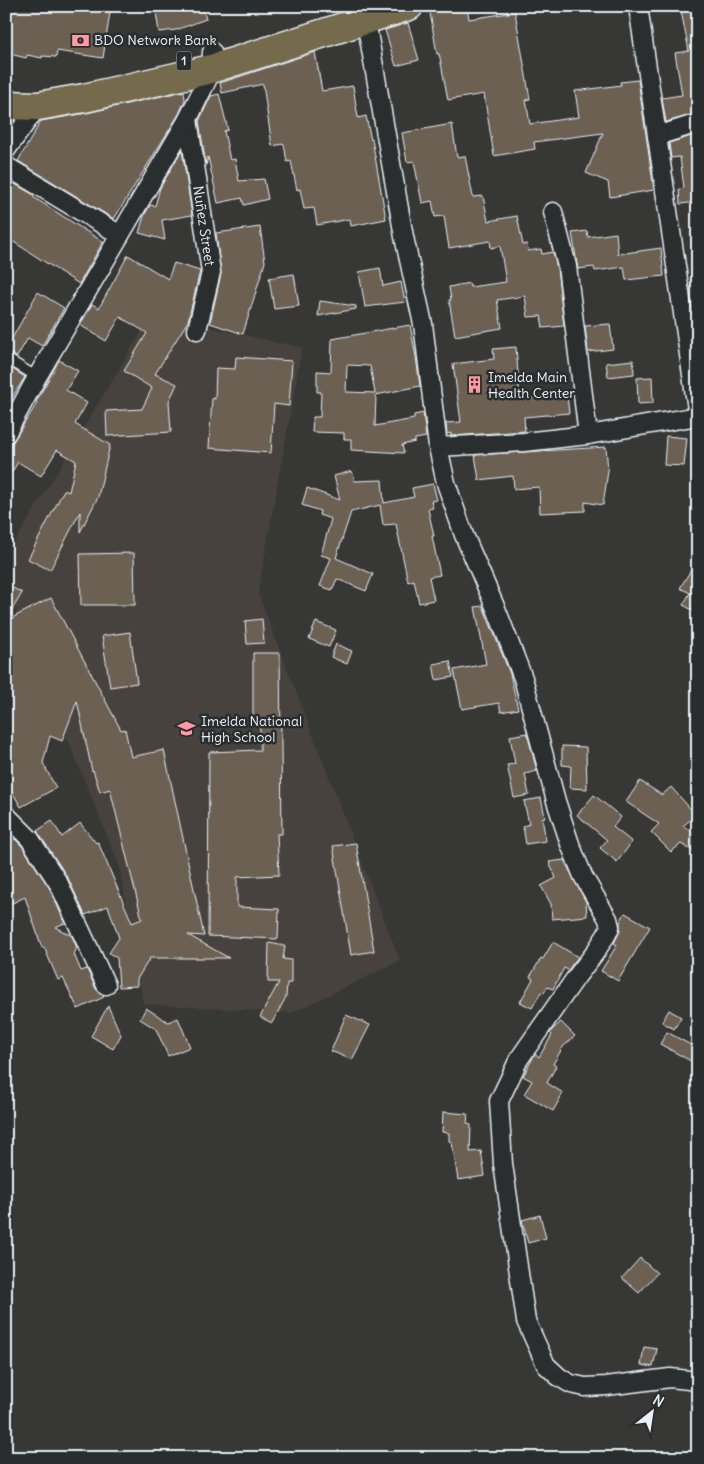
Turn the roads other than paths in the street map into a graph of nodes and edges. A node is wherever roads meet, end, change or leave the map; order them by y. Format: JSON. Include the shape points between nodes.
{"nodes":[{"id":1,"x":409,"y":6,"type":"edge"},
{"id":2,"x":638,"y":6,"type":"edge"},
{"id":3,"x":360,"y":11,"type":"edge"},
{"id":4,"x":212,"y":60,"type":"junction"},
{"id":5,"x":6,"y":86,"type":"edge"},
{"id":6,"x":6,"y":105,"type":"edge"},
{"id":7,"x":38,"y":106,"type":"junction"},
{"id":8,"x":188,"y":119,"type":"junction"},
{"id":9,"x":698,"y":123,"type":"edge"},
{"id":10,"x":658,"y":136,"type":"junction"},
{"id":11,"x":6,"y":150,"type":"edge"},
{"id":12,"x":6,"y":166,"type":"edge"},
{"id":13,"x":553,"y":212,"type":"dead end"},
{"id":14,"x":120,"y":235,"type":"junction"},
{"id":15,"x":197,"y":330,"type":"dead end"},
{"id":16,"x":6,"y":358,"type":"edge"},
{"id":17,"x":37,"y":377,"type":"junction"},
{"id":18,"x":6,"y":434,"type":"edge"},
{"id":19,"x":588,"y":435,"type":"junction"},
{"id":20,"x":438,"y":447,"type":"junction"},
{"id":21,"x":6,"y":815,"type":"edge"},
{"id":22,"x":106,"y":985,"type":"dead end"},
{"id":23,"x":698,"y":1381,"type":"edge"}],
"edges":[{"from":1,"to":3,"type":"highway","number":"1"},
{"from":2,"to":10,"type":"street"},
{"from":3,"to":4,"type":"highway","number":"1"},
{"from":3,"to":20,"type":"street","via":[[423,324]]},
{"from":4,"to":5,"type":"highway","number":"1","via":[[134,77],[66,86]]},
{"from":4,"to":7,"type":"highway","number":"1","via":[[84,98]]},
{"from":4,"to":8,"type":"street"},
{"from":6,"to":7,"type":"highway","number":"1"},
{"from":7,"to":11,"type":"street"},
{"from":8,"to":14,"type":"street"},
{"from":8,"to":15,"type":"street","name":"Nuñez Street","via":[[211,272]]},
{"from":9,"to":10,"type":"street"},
{"from":10,"to":19,"type":"street","via":[[698,416]]},
{"from":12,"to":14,"type":"street"},
{"from":13,"to":19,"type":"street","via":[[567,266]]},
{"from":14,"to":17,"type":"street"},
{"from":16,"to":17,"type":"lane"},
{"from":17,"to":18,"type":"street"},
{"from":19,"to":20,"type":"street"},
{"from":20,"to":23,"type":"street","via":[[446,483],[464,535],[523,678],[570,844],[610,927],[520,1059],[499,1101],[503,1164],[526,1321],[546,1365],[571,1384],[606,1386],[670,1378]]},
{"from":21,"to":22,"type":"street","via":[[30,839],[59,884]]}]}
